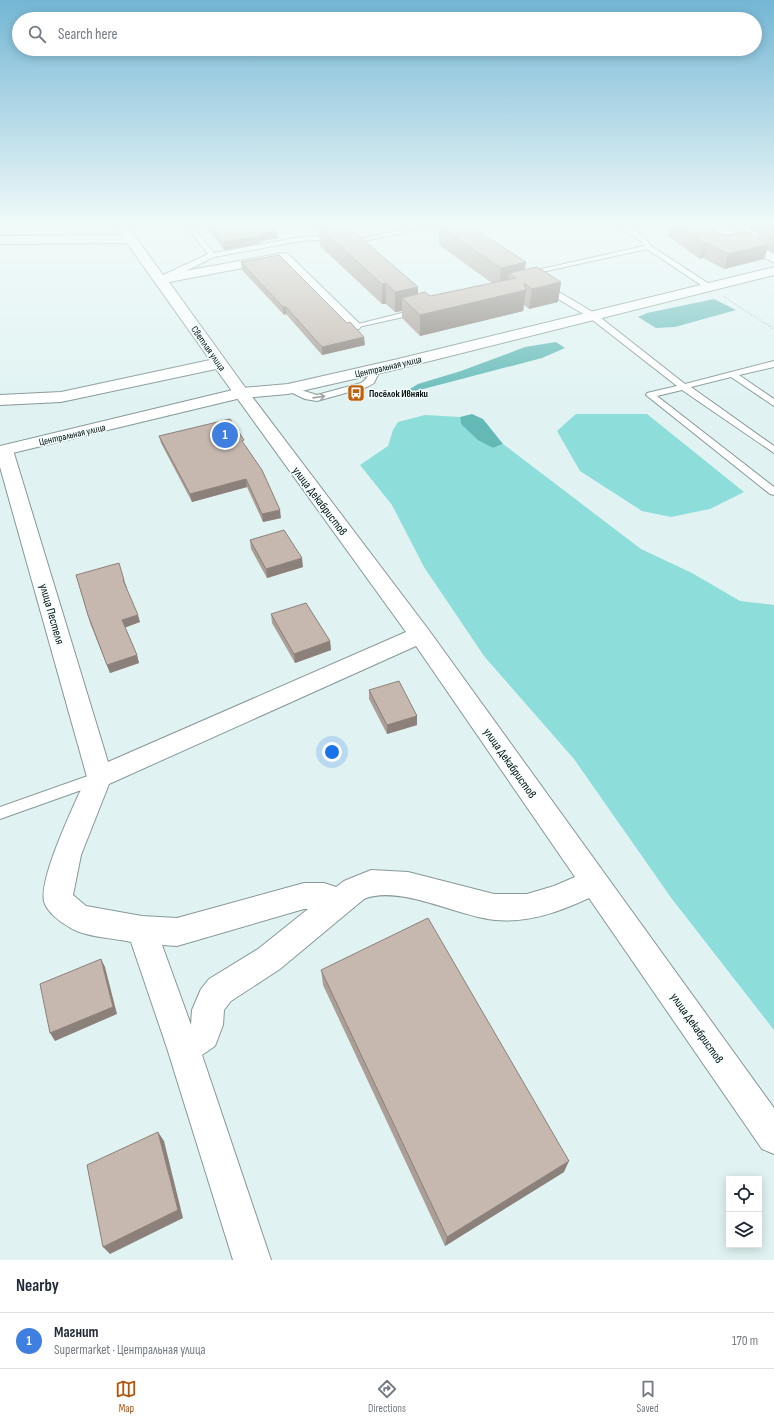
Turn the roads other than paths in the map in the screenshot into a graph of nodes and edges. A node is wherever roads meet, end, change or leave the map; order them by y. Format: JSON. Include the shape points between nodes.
{"nodes":[{"id":1,"x":162,"y":283,"type":"edge"},
{"id":2,"x":309,"y":283,"type":"edge"},
{"id":3,"x":537,"y":283,"type":"edge"},
{"id":4,"x":703,"y":283,"type":"edge"},
{"id":5,"x":727,"y":283,"type":"edge"},
{"id":6,"x":710,"y":287,"type":"junction"},
{"id":7,"x":427,"y":309,"type":"edge"},
{"id":8,"x":593,"y":316,"type":"junction"},
{"id":9,"x":354,"y":326,"type":"joint"},
{"id":10,"x":220,"y":363,"type":"junction"},
{"id":11,"x":774,"y":364,"type":"edge"},
{"id":12,"x":732,"y":374,"type":"junction"},
{"id":13,"x":683,"y":386,"type":"junction"},
{"id":14,"x":241,"y":393,"type":"junction"},
{"id":15,"x":0,"y":400,"type":"edge"},
{"id":16,"x":774,"y":403,"type":"edge"},
{"id":17,"x":774,"y":450,"type":"edge"},
{"id":18,"x":2,"y":451,"type":"edge"},
{"id":19,"x":774,"y":492,"type":"edge"},
{"id":20,"x":420,"y":635,"type":"junction"},
{"id":21,"x":100,"y":777,"type":"junction"},
{"id":22,"x":0,"y":813,"type":"edge"},
{"id":23,"x":594,"y":882,"type":"junction"},
{"id":24,"x":339,"y":902,"type":"junction"},
{"id":25,"x":142,"y":930,"type":"junction"},
{"id":26,"x":183,"y":1048,"type":"junction"},
{"id":27,"x":774,"y":1137,"type":"edge"},
{"id":28,"x":252,"y":1260,"type":"edge"}],
"edges":[{"from":1,"to":10,"type":"street","name":"Светлая улица"},
{"from":2,"to":9,"type":"street"},
{"from":3,"to":8,"type":"lane"},
{"from":4,"to":6,"type":"lane"},
{"from":5,"to":6,"type":"street","name":"Центральная улица"},
{"from":6,"to":8,"type":"street","name":"Центральная улица"},
{"from":7,"to":9,"type":"lane"},
{"from":8,"to":13,"type":"lane"},
{"from":8,"to":14,"type":"street","name":"Центральная улица","via":[[288,389]]},
{"from":10,"to":14,"type":"street","name":"Светлая улица"},
{"from":10,"to":15,"type":"street","via":[[60,398]]},
{"from":11,"to":12,"type":"lane"},
{"from":12,"to":13,"type":"lane"},
{"from":12,"to":16,"type":"lane"},
{"from":13,"to":17,"type":"lane"},
{"from":13,"to":19,"type":"lane","via":[[650,395]]},
{"from":14,"to":18,"type":"street","name":"Центральная улица"},
{"from":14,"to":20,"type":"street","name":"улица Декабристов"},
{"from":18,"to":21,"type":"street","name":"улица Пестеля"},
{"from":20,"to":21,"type":"street"},
{"from":20,"to":23,"type":"street","name":"улица Декабристов"},
{"from":21,"to":22,"type":"lane"},
{"from":21,"to":25,"type":"street","via":[[90,797],[59,884],[58,900],[79,918]]},
{"from":23,"to":24,"type":"street","via":[[558,898],[527,907],[494,907],[408,885],[371,882],[354,890]]},
{"from":23,"to":27,"type":"street","name":"улица Декабристов"},
{"from":24,"to":25,"type":"street","via":[[324,896],[304,896],[177,932]]},
{"from":24,"to":26,"type":"street","via":[[269,959],[220,990],[208,1010],[204,1035]]},
{"from":25,"to":26,"type":"street"},
{"from":26,"to":28,"type":"street"}]}
